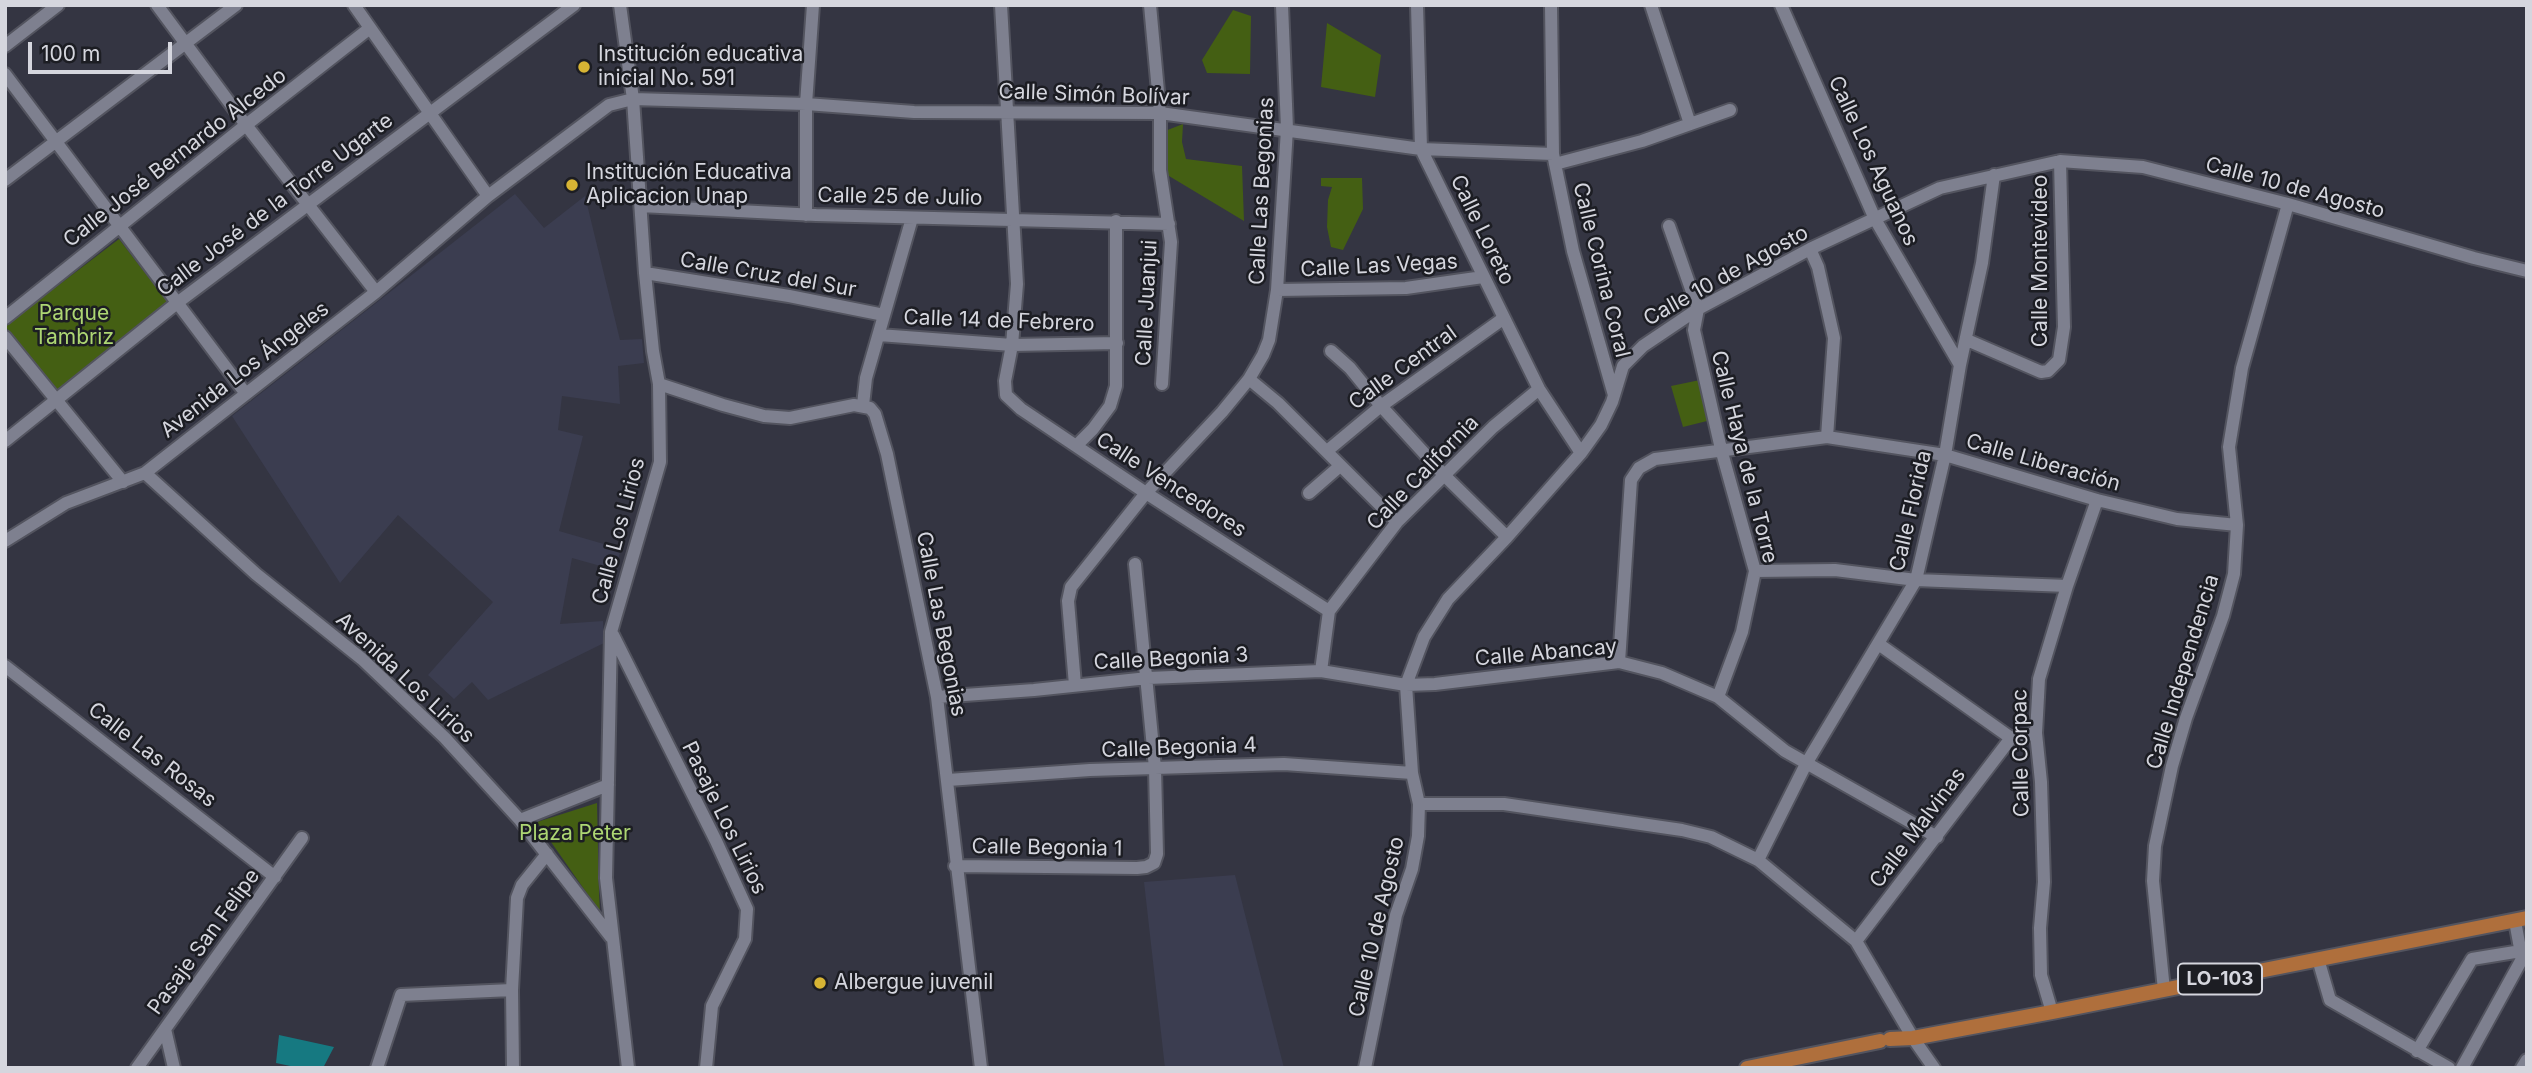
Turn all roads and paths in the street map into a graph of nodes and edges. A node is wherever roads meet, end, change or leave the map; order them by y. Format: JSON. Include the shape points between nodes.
{"nodes":[{"id":1,"x":58,"y":5,"type":"edge"},
{"id":2,"x":158,"y":5,"type":"edge"},
{"id":3,"x":236,"y":5,"type":"edge"},
{"id":4,"x":354,"y":5,"type":"edge"},
{"id":5,"x":574,"y":5,"type":"edge"},
{"id":6,"x":620,"y":5,"type":"edge"},
{"id":7,"x":814,"y":5,"type":"edge"},
{"id":8,"x":1001,"y":5,"type":"edge"},
{"id":9,"x":1150,"y":5,"type":"edge"},
{"id":10,"x":1282,"y":5,"type":"edge"},
{"id":11,"x":1417,"y":5,"type":"edge"},
{"id":12,"x":1551,"y":5,"type":"edge"},
{"id":13,"x":1651,"y":5,"type":"edge"},
{"id":14,"x":1781,"y":5,"type":"edge"},
{"id":15,"x":370,"y":29,"type":"junction"},
{"id":16,"x":185,"y":45,"type":"junction"},
{"id":17,"x":5,"y":46,"type":"edge"},
{"id":18,"x":5,"y":74,"type":"edge"},
{"id":19,"x":632,"y":99,"type":"junction"},
{"id":20,"x":806,"y":104,"type":"junction"},
{"id":21,"x":1730,"y":110,"type":"dead end"},
{"id":22,"x":1009,"y":111,"type":"junction"},
{"id":23,"x":429,"y":112,"type":"junction"},
{"id":24,"x":1160,"y":113,"type":"junction"},
{"id":25,"x":1690,"y":124,"type":"junction"},
{"id":26,"x":246,"y":125,"type":"junction"},
{"id":27,"x":1287,"y":129,"type":"junction"},
{"id":28,"x":55,"y":141,"type":"junction"},
{"id":29,"x":1421,"y":149,"type":"junction"},
{"id":30,"x":1554,"y":159,"type":"junction"},
{"id":31,"x":2060,"y":161,"type":"junction"},
{"id":32,"x":1994,"y":175,"type":"junction"},
{"id":33,"x":5,"y":180,"type":"edge"},
{"id":34,"x":488,"y":196,"type":"junction"},
{"id":35,"x":307,"y":203,"type":"junction"},
{"id":36,"x":2288,"y":204,"type":"junction"},
{"id":37,"x":641,"y":206,"type":"junction"},
{"id":38,"x":806,"y":215,"type":"junction"},
{"id":39,"x":912,"y":218,"type":"junction"},
{"id":40,"x":1014,"y":219,"type":"junction"},
{"id":41,"x":1875,"y":219,"type":"junction"},
{"id":42,"x":1116,"y":221,"type":"junction"},
{"id":43,"x":1169,"y":224,"type":"junction"},
{"id":44,"x":119,"y":226,"type":"junction"},
{"id":45,"x":1669,"y":226,"type":"dead end"},
{"id":46,"x":1810,"y":249,"type":"junction"},
{"id":47,"x":2527,"y":271,"type":"edge"},
{"id":48,"x":645,"y":273,"type":"junction"},
{"id":49,"x":1483,"y":277,"type":"junction"},
{"id":50,"x":1277,"y":290,"type":"junction"},
{"id":51,"x":376,"y":292,"type":"junction"},
{"id":52,"x":177,"y":303,"type":"junction"},
{"id":53,"x":1698,"y":309,"type":"junction"},
{"id":54,"x":884,"y":315,"type":"junction"},
{"id":55,"x":5,"y":318,"type":"edge"},
{"id":56,"x":1504,"y":318,"type":"junction"},
{"id":57,"x":879,"y":335,"type":"junction"},
{"id":58,"x":5,"y":338,"type":"edge"},
{"id":59,"x":1967,"y":340,"type":"junction"},
{"id":60,"x":1117,"y":344,"type":"junction"},
{"id":61,"x":1012,"y":345,"type":"junction"},
{"id":62,"x":1331,"y":351,"type":"dead end"},
{"id":63,"x":1961,"y":365,"type":"junction"},
{"id":64,"x":1249,"y":379,"type":"junction"},
{"id":65,"x":659,"y":384,"type":"junction"},
{"id":66,"x":1162,"y":384,"type":"dead end"},
{"id":67,"x":1539,"y":390,"type":"junction"},
{"id":68,"x":246,"y":394,"type":"junction"},
{"id":69,"x":1614,"y":395,"type":"junction"},
{"id":70,"x":57,"y":401,"type":"junction"},
{"id":71,"x":863,"y":405,"type":"junction"},
{"id":72,"x":1381,"y":406,"type":"junction"},
{"id":73,"x":1827,"y":437,"type":"junction"},
{"id":74,"x":5,"y":441,"type":"edge"},
{"id":75,"x":1076,"y":446,"type":"junction"},
{"id":76,"x":1721,"y":449,"type":"junction"},
{"id":77,"x":1326,"y":451,"type":"junction"},
{"id":78,"x":1581,"y":453,"type":"junction"},
{"id":79,"x":1945,"y":455,"type":"junction"},
{"id":80,"x":1340,"y":466,"type":"junction"},
{"id":81,"x":145,"y":473,"type":"junction"},
{"id":82,"x":1445,"y":476,"type":"junction"},
{"id":83,"x":123,"y":482,"type":"junction"},
{"id":84,"x":1146,"y":493,"type":"junction"},
{"id":85,"x":1309,"y":494,"type":"dead end"},
{"id":86,"x":2097,"y":500,"type":"junction"},
{"id":87,"x":1397,"y":522,"type":"junction"},
{"id":88,"x":2237,"y":525,"type":"junction"},
{"id":89,"x":1507,"y":537,"type":"junction"},
{"id":90,"x":5,"y":541,"type":"edge"},
{"id":91,"x":1135,"y":564,"type":"dead end"},
{"id":92,"x":1755,"y":571,"type":"junction"},
{"id":93,"x":1916,"y":580,"type":"junction"},
{"id":94,"x":2067,"y":586,"type":"junction"},
{"id":95,"x":1329,"y":611,"type":"junction"},
{"id":96,"x":611,"y":632,"type":"junction"},
{"id":97,"x":1880,"y":645,"type":"junction"},
{"id":98,"x":1619,"y":662,"type":"junction"},
{"id":99,"x":5,"y":666,"type":"edge"},
{"id":100,"x":1321,"y":671,"type":"junction"},
{"id":101,"x":1148,"y":678,"type":"junction"},
{"id":102,"x":1075,"y":685,"type":"junction"},
{"id":103,"x":1406,"y":685,"type":"junction"},
{"id":104,"x":1718,"y":696,"type":"junction"},
{"id":105,"x":937,"y":697,"type":"junction"},
{"id":106,"x":2036,"y":733,"type":"junction"},
{"id":107,"x":2011,"y":738,"type":"junction"},
{"id":108,"x":1807,"y":764,"type":"junction"},
{"id":109,"x":1155,"y":768,"type":"junction"},
{"id":110,"x":1412,"y":773,"type":"junction"},
{"id":111,"x":948,"y":780,"type":"junction"},
{"id":112,"x":608,"y":785,"type":"junction"},
{"id":113,"x":1419,"y":804,"type":"junction"},
{"id":114,"x":520,"y":820,"type":"junction"},
{"id":115,"x":1937,"y":837,"type":"junction"},
{"id":116,"x":302,"y":838,"type":"dead end"},
{"id":117,"x":547,"y":854,"type":"junction"},
{"id":118,"x":1758,"y":860,"type":"junction"},
{"id":119,"x":956,"y":866,"type":"junction"},
{"id":120,"x":275,"y":877,"type":"junction"},
{"id":121,"x":2521,"y":919,"type":"edge"},
{"id":122,"x":611,"y":937,"type":"junction"},
{"id":123,"x":1856,"y":941,"type":"junction"},
{"id":124,"x":2523,"y":957,"type":"edge"},
{"id":125,"x":2318,"y":959,"type":"junction"},
{"id":126,"x":512,"y":990,"type":"junction"},
{"id":127,"x":2164,"y":990,"type":"junction"},
{"id":128,"x":2052,"y":1012,"type":"junction"},
{"id":129,"x":165,"y":1029,"type":"junction"},
{"id":130,"x":1913,"y":1038,"type":"junction"},
{"id":131,"x":2417,"y":1051,"type":"junction"},
{"id":132,"x":2527,"y":1060,"type":"edge"},
{"id":133,"x":136,"y":1068,"type":"edge"},
{"id":134,"x":174,"y":1068,"type":"edge"},
{"id":135,"x":377,"y":1068,"type":"edge"},
{"id":136,"x":513,"y":1068,"type":"edge"},
{"id":137,"x":628,"y":1068,"type":"edge"},
{"id":138,"x":706,"y":1068,"type":"edge"},
{"id":139,"x":981,"y":1068,"type":"edge"},
{"id":140,"x":1365,"y":1068,"type":"edge"},
{"id":141,"x":1747,"y":1068,"type":"edge"},
{"id":142,"x":1934,"y":1068,"type":"edge"},
{"id":143,"x":2449,"y":1068,"type":"edge"},
{"id":144,"x":2462,"y":1068,"type":"edge"},
{"id":145,"x":2522,"y":1068,"type":"edge"}],
"edges":[{"from":1,"to":17,"type":"street"},
{"from":2,"to":16,"type":"street"},
{"from":3,"to":16,"type":"street"},
{"from":4,"to":15,"type":"street"},
{"from":5,"to":23,"type":"street","name":"Calle José de la Torre Ugarte"},
{"from":6,"to":19,"type":"street","name":"Calle Los Lirios"},
{"from":7,"to":20,"type":"street"},
{"from":8,"to":22,"type":"street"},
{"from":9,"to":24,"type":"street","name":"Calle Juanjui"},
{"from":10,"to":27,"type":"street","name":"Calle Las Begonias"},
{"from":11,"to":29,"type":"street","name":"Calle Loreto"},
{"from":12,"to":30,"type":"street","name":"Calle Corina Coral"},
{"from":13,"to":25,"type":"street"},
{"from":14,"to":41,"type":"street","name":"Calle Los Aguanos"},
{"from":15,"to":23,"type":"street"},
{"from":15,"to":26,"type":"street","name":"Calle José Bernardo Alcedo"},
{"from":16,"to":26,"type":"street"},
{"from":16,"to":28,"type":"street"},
{"from":18,"to":28,"type":"street"},
{"from":19,"to":20,"type":"street","name":"Calle Simón Bolívar"},
{"from":19,"to":34,"type":"street","name":"Avenida Los Ángeles","via":[[610,105]]},
{"from":19,"to":37,"type":"street","name":"Calle Los Lirios"},
{"from":20,"to":22,"type":"street","name":"Calle Simón Bolívar","via":[[914,112]]},
{"from":20,"to":38,"type":"street"},
{"from":21,"to":25,"type":"street","name":"Calle Simón Bolívar"},
{"from":22,"to":24,"type":"street","name":"Calle Simón Bolívar"},
{"from":22,"to":40,"type":"street"},
{"from":23,"to":34,"type":"street"},
{"from":23,"to":35,"type":"street","name":"Calle José de la Torre Ugarte"},
{"from":24,"to":27,"type":"street","name":"Calle Simón Bolívar"},
{"from":24,"to":43,"type":"street","name":"Calle Juanjui","via":[[1160,170]]},
{"from":25,"to":30,"type":"street","name":"Calle Simón Bolívar","via":[[1642,141]]},
{"from":26,"to":35,"type":"street"},
{"from":26,"to":44,"type":"street","name":"Calle José Bernardo Alcedo"},
{"from":27,"to":29,"type":"street","name":"Calle Simón Bolívar"},
{"from":27,"to":50,"type":"street","name":"Calle Las Begonias"},
{"from":28,"to":33,"type":"street"},
{"from":28,"to":44,"type":"street"},
{"from":29,"to":30,"type":"street","name":"Calle Simón Bolívar"},
{"from":29,"to":49,"type":"street","name":"Calle Loreto"},
{"from":30,"to":69,"type":"street","name":"Calle Corina Coral","via":[[1573,251]]},
{"from":31,"to":32,"type":"street","name":"Calle 10 de Agosto"},
{"from":31,"to":36,"type":"street","name":"Calle 10 de Agosto","via":[[2143,167]]},
{"from":31,"to":59,"type":"street","name":"Calle Montevideo","via":[[2064,327],[2059,360],[2041,372]]},
{"from":32,"to":41,"type":"street","name":"Calle 10 de Agosto","via":[[1940,188]]},
{"from":32,"to":59,"type":"street","name":"Calle Florida"},
{"from":34,"to":51,"type":"street","name":"Avenida Los Ángeles"},
{"from":35,"to":51,"type":"street"},
{"from":35,"to":52,"type":"street","name":"Calle José de la Torre Ugarte"},
{"from":36,"to":47,"type":"street","name":"Calle 10 de Agosto"},
{"from":36,"to":88,"type":"street","name":"Calle Independencia","via":[[2242,368],[2233,421],[2229,447]]},
{"from":37,"to":38,"type":"street","name":"Calle 25 de Julio"},
{"from":37,"to":48,"type":"street","name":"Calle Los Lirios"},
{"from":38,"to":39,"type":"street","name":"Calle 25 de Julio"},
{"from":39,"to":40,"type":"street","name":"Calle 25 de Julio"},
{"from":39,"to":54,"type":"street"},
{"from":40,"to":42,"type":"street","name":"Calle 25 de Julio"},
{"from":40,"to":61,"type":"street","via":[[1017,284]]},
{"from":41,"to":46,"type":"street","name":"Calle 10 de Agosto"},
{"from":41,"to":63,"type":"street","name":"Calle Los Aguanos"},
{"from":42,"to":43,"type":"street","name":"Calle 25 de Julio"},
{"from":42,"to":60,"type":"street"},
{"from":43,"to":66,"type":"street","name":"Calle Juanjui"},
{"from":44,"to":52,"type":"street"},
{"from":44,"to":55,"type":"street","name":"Calle José Bernardo Alcedo"},
{"from":45,"to":53,"type":"street","name":"Calle Haya de la Torre"},
{"from":46,"to":53,"type":"street","name":"Calle 10 de Agosto"},
{"from":46,"to":73,"type":"street","via":[[1834,338]]},
{"from":48,"to":54,"type":"street","name":"Calle Cruz del Sur"},
{"from":48,"to":65,"type":"street","name":"Calle Los Lirios"},
{"from":49,"to":50,"type":"street","name":"Calle Las Vegas","via":[[1406,288]]},
{"from":49,"to":56,"type":"street","name":"Calle Loreto"},
{"from":50,"to":64,"type":"street","name":"Calle Las Begonias","via":[[1269,340]]},
{"from":51,"to":68,"type":"street","name":"Avenida Los Ángeles"},
{"from":52,"to":68,"type":"street"},
{"from":52,"to":70,"type":"street","name":"Calle José de la Torre Ugarte"},
{"from":53,"to":69,"type":"street","name":"Calle 10 de Agosto","via":[[1643,346],[1623,366]]},
{"from":53,"to":76,"type":"street","name":"Calle Haya de la Torre","via":[[1694,330]]},
{"from":54,"to":57,"type":"street"},
{"from":56,"to":67,"type":"street","name":"Calle Loreto"},
{"from":56,"to":72,"type":"street","name":"Calle Central"},
{"from":57,"to":61,"type":"street","name":"Calle 14 de Febrero"},
{"from":57,"to":71,"type":"street"},
{"from":58,"to":70,"type":"street"},
{"from":59,"to":63,"type":"street","name":"Calle Florida"},
{"from":60,"to":61,"type":"street","name":"Calle 14 de Febrero"},
{"from":60,"to":75,"type":"street","via":[[1116,386],[1110,406]]},
{"from":61,"to":75,"type":"street","name":"Calle Vencedores","via":[[1005,381],[1010,400]]},
{"from":62,"to":72,"type":"street"},
{"from":63,"to":79,"type":"street","name":"Calle Florida"},
{"from":64,"to":77,"type":"street"},
{"from":64,"to":84,"type":"street","name":"Calle Las Begonias"},
{"from":65,"to":71,"type":"street","via":[[764,416],[790,418]]},
{"from":65,"to":96,"type":"street","name":"Calle Los Lirios","via":[[660,462]]},
{"from":67,"to":78,"type":"street","name":"Calle Loreto"},
{"from":67,"to":82,"type":"street","name":"Calle California","via":[[1493,427]]},
{"from":68,"to":81,"type":"street","name":"Avenida Los Ángeles"},
{"from":69,"to":78,"type":"street","name":"Calle 10 de Agosto","via":[[1601,425]]},
{"from":70,"to":74,"type":"street","name":"Calle José de la Torre Ugarte"},
{"from":70,"to":83,"type":"street"},
{"from":71,"to":105,"type":"street","name":"Calle Las Begonias","via":[[875,414],[887,454]]},
{"from":72,"to":77,"type":"street","name":"Calle Central"},
{"from":72,"to":82,"type":"street"},
{"from":73,"to":76,"type":"street","name":"Calle Liberación"},
{"from":73,"to":79,"type":"street","name":"Calle Liberación"},
{"from":75,"to":84,"type":"street","name":"Calle Vencedores"},
{"from":76,"to":92,"type":"street","name":"Calle Haya de la Torre"},
{"from":76,"to":98,"type":"street","name":"Calle Liberación","via":[[1655,458],[1634,473]]},
{"from":77,"to":80,"type":"street"},
{"from":78,"to":89,"type":"street","name":"Calle 10 de Agosto"},
{"from":79,"to":86,"type":"street","name":"Calle Liberación"},
{"from":79,"to":93,"type":"street","name":"Calle Florida"},
{"from":80,"to":85,"type":"street"},
{"from":80,"to":87,"type":"street"},
{"from":81,"to":83,"type":"street","name":"Avenida Los Ángeles"},
{"from":81,"to":114,"type":"street","name":"Avenida Los Lirios","via":[[256,574],[362,659]]},
{"from":82,"to":87,"type":"street","name":"Calle California"},
{"from":82,"to":89,"type":"street"},
{"from":83,"to":90,"type":"street","name":"Avenida Los Ángeles","via":[[66,503]]},
{"from":84,"to":95,"type":"street","name":"Calle Vencedores"},
{"from":84,"to":102,"type":"street","name":"Calle Las Begonias","via":[[1069,594]]},
{"from":86,"to":88,"type":"street","name":"Calle Liberación","via":[[2177,519]]},
{"from":86,"to":94,"type":"street","name":"Calle Corpac"},
{"from":87,"to":95,"type":"street","name":"Calle California"},
{"from":88,"to":127,"type":"street","name":"Calle Independencia","via":[[2234,575],[2172,766],[2155,846],[2153,881]]},
{"from":89,"to":103,"type":"street","name":"Calle 10 de Agosto","via":[[1448,599],[1424,637]]},
{"from":91,"to":101,"type":"street"},
{"from":92,"to":93,"type":"street","via":[[1835,570]]},
{"from":92,"to":104,"type":"street","name":"Calle Haya de la Torre","via":[[1742,632]]},
{"from":93,"to":94,"type":"street"},
{"from":93,"to":97,"type":"street","name":"Calle Florida"},
{"from":94,"to":106,"type":"street","name":"Calle Corpac","via":[[2039,678]]},
{"from":95,"to":100,"type":"street","name":"Calle California"},
{"from":96,"to":112,"type":"street","name":"Calle Los Lirios"},
{"from":96,"to":138,"type":"street","name":"Pasaje Los Lirios","via":[[747,909],[745,939],[712,1006]]},
{"from":97,"to":107,"type":"street"},
{"from":97,"to":108,"type":"street","name":"Calle Florida"},
{"from":98,"to":103,"type":"street","name":"Calle Abancay"},
{"from":98,"to":104,"type":"street","name":"Calle Abancay","via":[[1662,673]]},
{"from":99,"to":120,"type":"street","name":"Calle Las Rosas"},
{"from":100,"to":101,"type":"street","name":"Calle Begonia 3"},
{"from":100,"to":103,"type":"street","name":"Calle Begonia 3"},
{"from":101,"to":102,"type":"street","name":"Calle Begonia 3"},
{"from":101,"to":109,"type":"street"},
{"from":102,"to":105,"type":"street","name":"Calle Begonia 3"},
{"from":103,"to":110,"type":"street","name":"Calle 10 de Agosto"},
{"from":104,"to":108,"type":"street","name":"Calle Abancay"},
{"from":105,"to":111,"type":"street","name":"Calle Las Begonias"},
{"from":106,"to":107,"type":"street"},
{"from":106,"to":128,"type":"street","name":"Calle Corpac","via":[[2044,882],[2041,975]]},
{"from":107,"to":115,"type":"street","name":"Calle Malvinas"},
{"from":108,"to":115,"type":"street","name":"Calle Abancay"},
{"from":108,"to":118,"type":"street","name":"Calle Florida"},
{"from":109,"to":110,"type":"street","name":"Calle Begonia 4","via":[[1284,764]]},
{"from":109,"to":111,"type":"street","name":"Calle Begonia 4"},
{"from":109,"to":119,"type":"street","name":"Calle Begonia 1","via":[[1157,854],[1151,866]]},
{"from":110,"to":113,"type":"street","name":"Calle 10 de Agosto"},
{"from":111,"to":119,"type":"street","name":"Calle Las Begonias"},
{"from":112,"to":114,"type":"street"},
{"from":112,"to":122,"type":"street","name":"Calle Los Lirios","via":[[606,878]]},
{"from":113,"to":118,"type":"street","via":[[1504,804],[1682,830]]},
{"from":113,"to":140,"type":"street","name":"Calle 10 de Agosto","via":[[1416,847],[1396,915]]},
{"from":114,"to":117,"type":"street","name":"Avenida Los Lirios"},
{"from":115,"to":123,"type":"street","name":"Calle Malvinas"},
{"from":116,"to":120,"type":"street","name":"Pasaje San Felipe"},
{"from":117,"to":122,"type":"street","name":"Avenida Los Lirios"},
{"from":117,"to":126,"type":"street","via":[[517,898]]},
{"from":118,"to":123,"type":"street"},
{"from":119,"to":139,"type":"street","name":"Calle Las Begonias"},
{"from":120,"to":129,"type":"street","name":"Pasaje San Felipe"},
{"from":121,"to":124,"type":"street"},
{"from":121,"to":125,"type":"main road","number":"LO-103"},
{"from":122,"to":137,"type":"street","name":"Calle Los Lirios"},
{"from":123,"to":130,"type":"street"},
{"from":124,"to":131,"type":"street","via":[[2472,959]]},
{"from":124,"to":144,"type":"street"},
{"from":125,"to":127,"type":"main road","number":"LO-103"},
{"from":125,"to":131,"type":"street","via":[[2330,1000]]},
{"from":126,"to":135,"type":"street","via":[[401,995]]},
{"from":126,"to":136,"type":"street"},
{"from":127,"to":128,"type":"main road","number":"LO-103"},
{"from":128,"to":130,"type":"main road","number":"LO-103"},
{"from":129,"to":133,"type":"street","name":"Pasaje San Felipe"},
{"from":129,"to":134,"type":"street"},
{"from":130,"to":141,"type":"main road","number":"LO-103"},
{"from":130,"to":142,"type":"street"},
{"from":131,"to":143,"type":"street"},
{"from":132,"to":145,"type":"street"}]}
